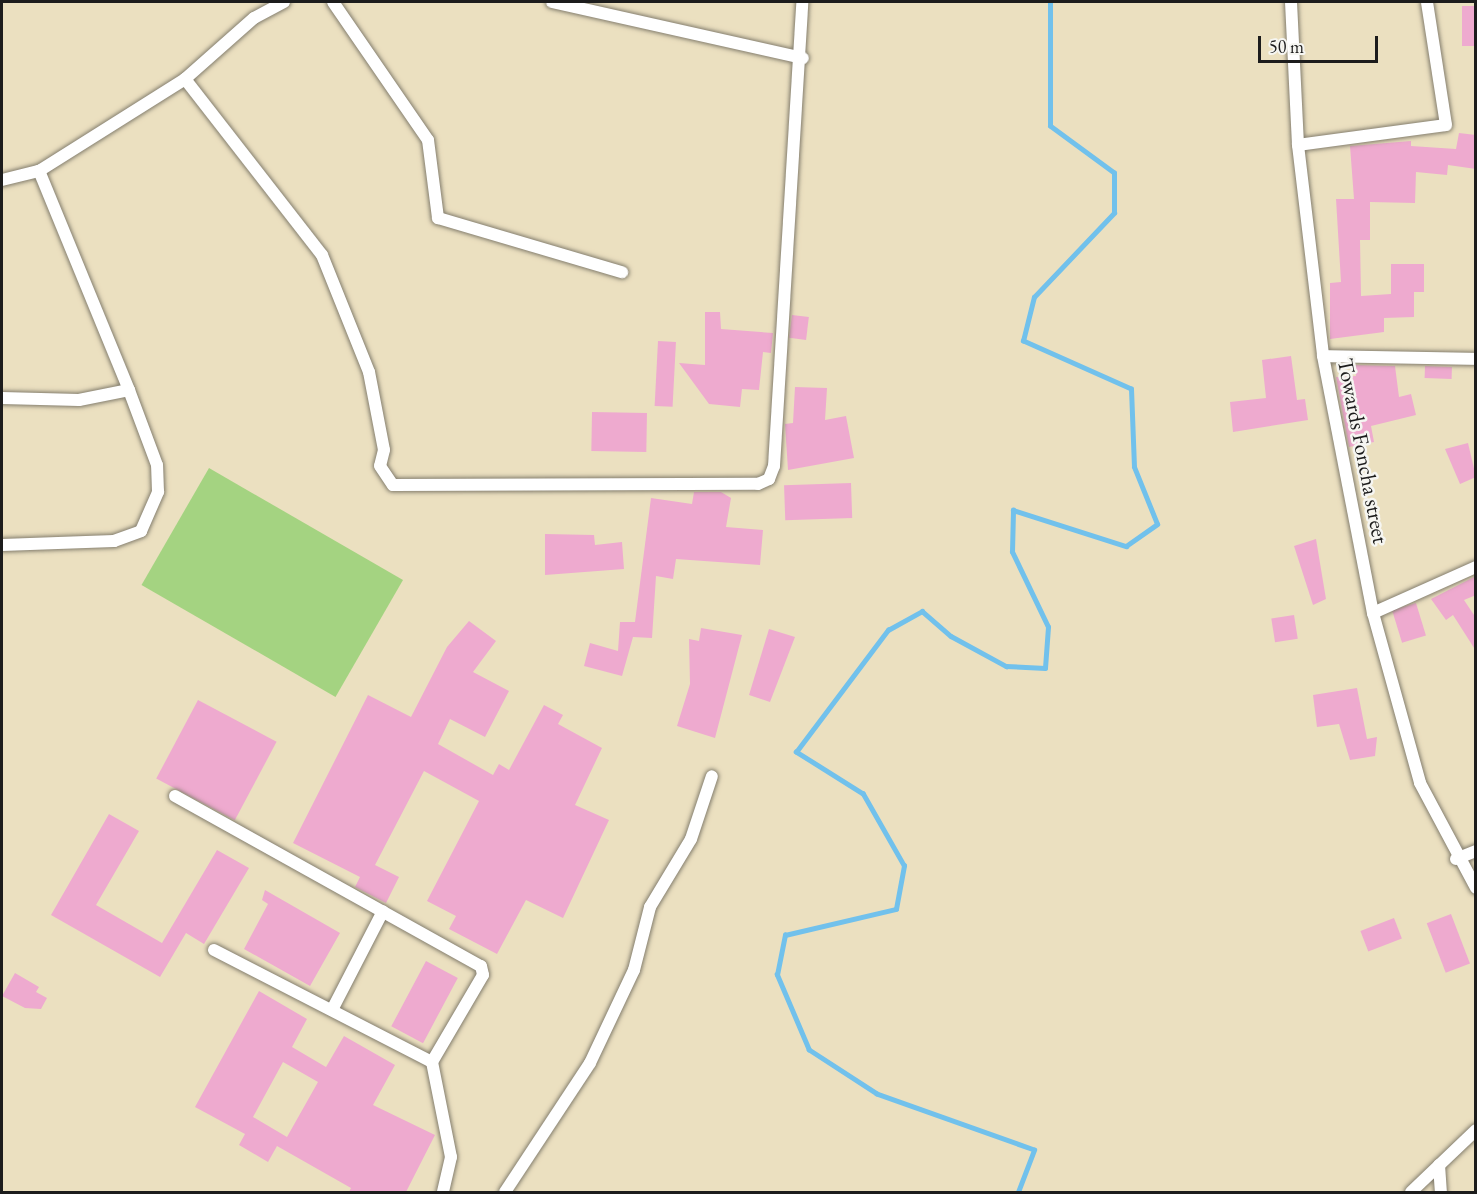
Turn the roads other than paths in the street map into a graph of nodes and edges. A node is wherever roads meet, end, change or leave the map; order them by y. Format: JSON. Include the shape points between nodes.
{"nodes":[{"id":1,"x":284,"y":2,"type":"edge"},
{"id":2,"x":333,"y":2,"type":"edge"},
{"id":3,"x":552,"y":2,"type":"edge"},
{"id":4,"x":802,"y":2,"type":"edge"},
{"id":5,"x":1291,"y":2,"type":"edge"},
{"id":6,"x":1427,"y":2,"type":"edge"},
{"id":7,"x":803,"y":58,"type":"junction"},
{"id":8,"x":184,"y":79,"type":"junction"},
{"id":9,"x":1298,"y":145,"type":"junction"},
{"id":10,"x":39,"y":171,"type":"junction"},
{"id":11,"x":2,"y":180,"type":"edge"},
{"id":12,"x":622,"y":272,"type":"dead end"},
{"id":13,"x":1323,"y":356,"type":"junction"},
{"id":14,"x":1476,"y":359,"type":"edge"},
{"id":15,"x":129,"y":390,"type":"junction"},
{"id":16,"x":2,"y":398,"type":"edge"},
{"id":17,"x":2,"y":544,"type":"edge"},
{"id":18,"x":1476,"y":567,"type":"edge"},
{"id":19,"x":1372,"y":613,"type":"junction"},
{"id":20,"x":712,"y":776,"type":"dead end"},
{"id":21,"x":175,"y":796,"type":"dead end"},
{"id":22,"x":1476,"y":851,"type":"edge"},
{"id":23,"x":1456,"y":859,"type":"junction"},
{"id":24,"x":1476,"y":888,"type":"edge"},
{"id":25,"x":383,"y":911,"type":"junction"},
{"id":26,"x":214,"y":950,"type":"dead end"},
{"id":27,"x":332,"y":1010,"type":"junction"},
{"id":28,"x":432,"y":1062,"type":"junction"},
{"id":29,"x":1476,"y":1130,"type":"edge"},
{"id":30,"x":1439,"y":1165,"type":"junction"},
{"id":31,"x":443,"y":1192,"type":"edge"},
{"id":32,"x":505,"y":1192,"type":"edge"},
{"id":33,"x":1411,"y":1192,"type":"edge"},
{"id":34,"x":1441,"y":1192,"type":"edge"}],
"edges":[{"from":1,"to":8,"type":"street","via":[[254,18]]},
{"from":2,"to":12,"type":"street","via":[[428,140],[438,218]]},
{"from":3,"to":7,"type":"street"},
{"from":4,"to":7,"type":"street"},
{"from":5,"to":9,"type":"street","name":"Towards Foncha street"},
{"from":6,"to":9,"type":"street","via":[[1446,125]]},
{"from":7,"to":8,"type":"street","via":[[774,466],[769,478],[758,484],[393,485],[380,466],[384,450],[369,372],[322,255]]},
{"from":8,"to":10,"type":"street"},
{"from":9,"to":13,"type":"street","name":"Towards Foncha street"},
{"from":10,"to":11,"type":"street"},
{"from":10,"to":15,"type":"street"},
{"from":13,"to":14,"type":"street"},
{"from":13,"to":19,"type":"street","name":"Towards Foncha street"},
{"from":15,"to":16,"type":"street","via":[[79,400]]},
{"from":15,"to":17,"type":"street","via":[[157,465],[158,492],[141,531],[114,541]]},
{"from":18,"to":19,"type":"street"},
{"from":19,"to":23,"type":"street","name":"Towards Foncha street","via":[[1420,783]]},
{"from":20,"to":32,"type":"street","via":[[691,839],[650,908],[626,991],[590,1063]]},
{"from":21,"to":25,"type":"street"},
{"from":22,"to":23,"type":"street"},
{"from":23,"to":24,"type":"street","name":"Towards Foncha street"},
{"from":25,"to":27,"type":"street"},
{"from":25,"to":28,"type":"street","via":[[481,966],[483,975]]},
{"from":26,"to":27,"type":"street"},
{"from":27,"to":28,"type":"street"},
{"from":28,"to":31,"type":"street","via":[[451,1157]]},
{"from":29,"to":30,"type":"street"},
{"from":30,"to":33,"type":"street"},
{"from":30,"to":34,"type":"street"}]}
